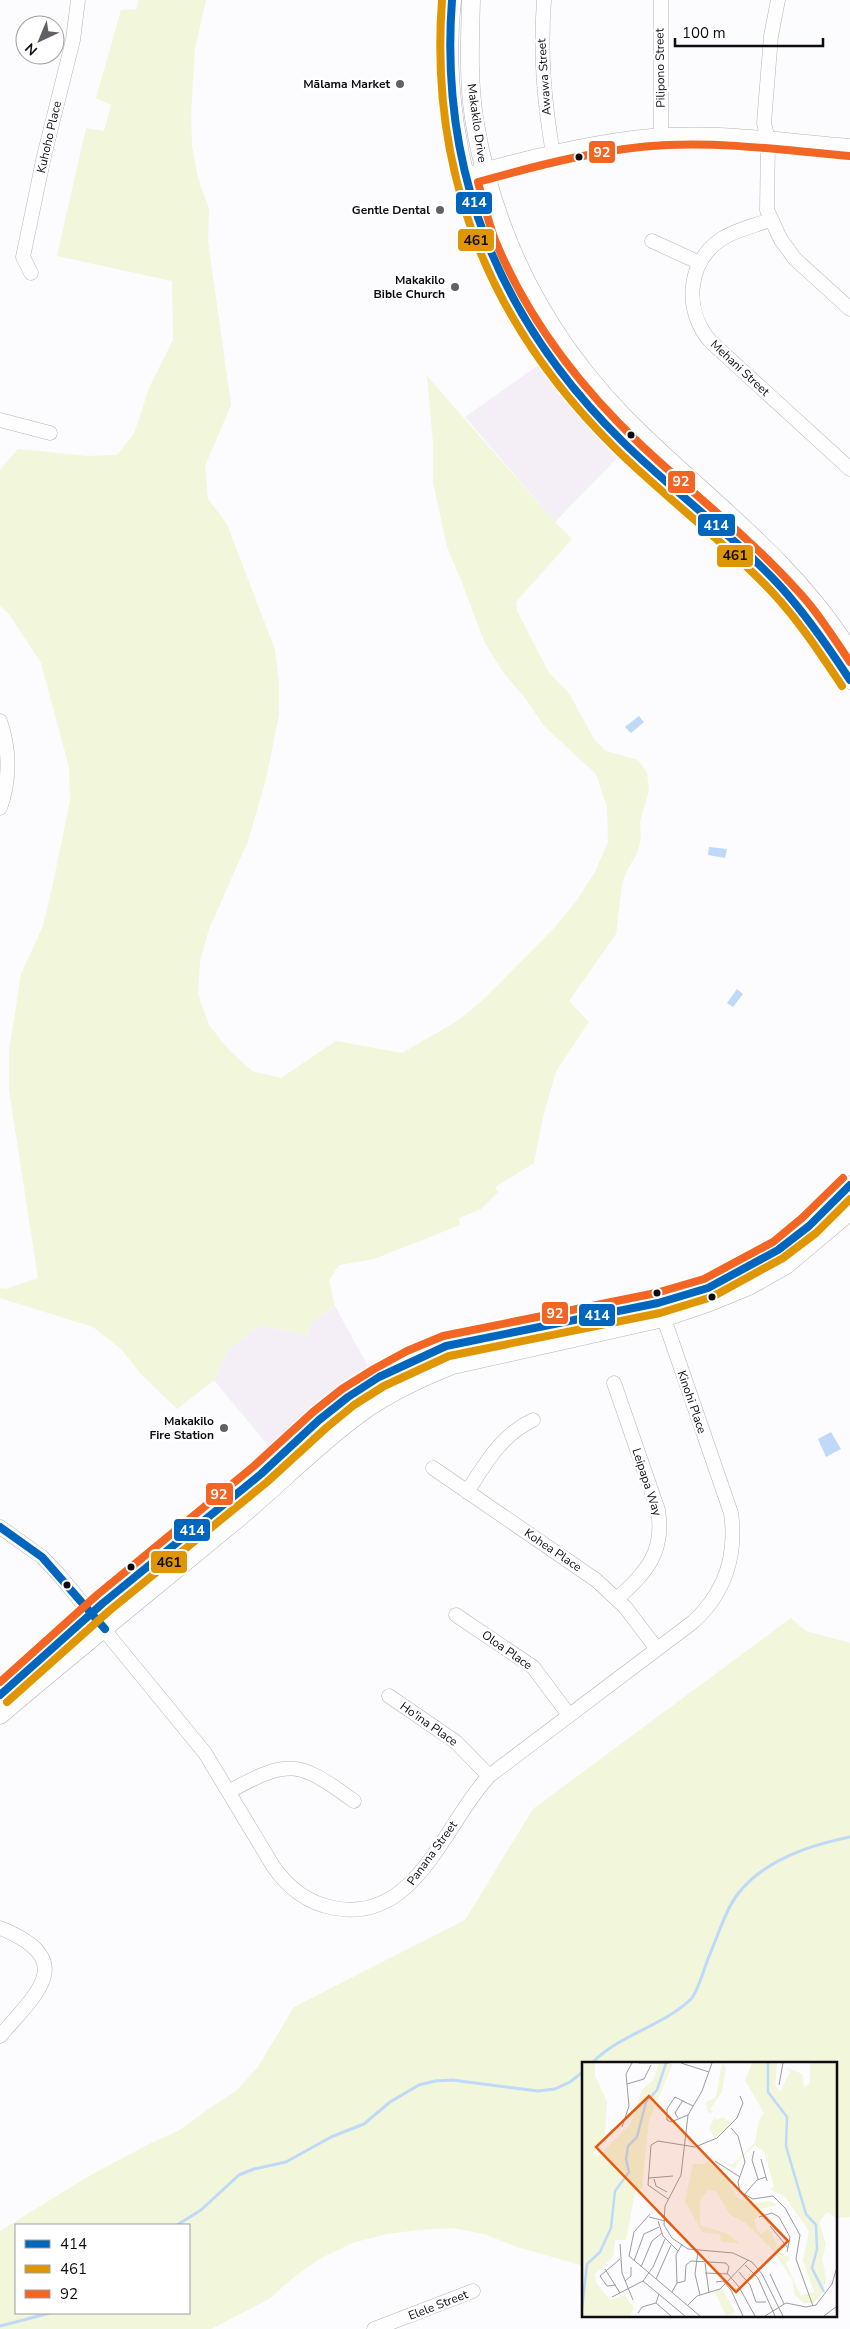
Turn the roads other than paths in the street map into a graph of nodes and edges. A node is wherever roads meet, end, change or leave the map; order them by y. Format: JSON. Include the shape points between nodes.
{"nodes":[{"id":1,"x":78,"y":0,"type":"edge"},
{"id":2,"x":452,"y":0,"type":"edge"},
{"id":3,"x":472,"y":0,"type":"edge"},
{"id":4,"x":544,"y":0,"type":"edge"},
{"id":5,"x":661,"y":0,"type":"edge"},
{"id":6,"x":778,"y":0,"type":"edge"},
{"id":7,"x":661,"y":135,"type":"junction"},
{"id":8,"x":768,"y":139,"type":"junction"},
{"id":9,"x":850,"y":146,"type":"edge"},
{"id":10,"x":552,"y":154,"type":"junction"},
{"id":11,"x":484,"y":170,"type":"junction"},
{"id":12,"x":465,"y":175,"type":"junction"},
{"id":13,"x":770,"y":220,"type":"junction"},
{"id":14,"x":652,"y":241,"type":"dead end"},
{"id":15,"x":700,"y":263,"type":"junction"},
{"id":16,"x":31,"y":273,"type":"dead end"},
{"id":17,"x":850,"y":309,"type":"edge"},
{"id":18,"x":0,"y":420,"type":"edge"},
{"id":19,"x":50,"y":433,"type":"dead end"},
{"id":20,"x":850,"y":469,"type":"edge"},
{"id":21,"x":842,"y":642,"type":"edge"},
{"id":22,"x":850,"y":680,"type":"edge"},
{"id":23,"x":0,"y":721,"type":"edge"},
{"id":24,"x":2,"y":740,"type":"edge"},
{"id":25,"x":0,"y":808,"type":"edge"},
{"id":26,"x":850,"y":1185,"type":"edge"},
{"id":27,"x":850,"y":1211,"type":"edge"},
{"id":28,"x":661,"y":1311,"type":"junction"},
{"id":29,"x":614,"y":1383,"type":"dead end"},
{"id":30,"x":533,"y":1420,"type":"dead end"},
{"id":31,"x":433,"y":1468,"type":"dead end"},
{"id":32,"x":261,"y":1474,"type":"junction"},
{"id":33,"x":273,"y":1489,"type":"junction"},
{"id":34,"x":468,"y":1492,"type":"junction"},
{"id":35,"x":727,"y":1500,"type":"joint"},
{"id":36,"x":0,"y":1527,"type":"edge"},
{"id":37,"x":617,"y":1599,"type":"junction"},
{"id":38,"x":92,"y":1613,"type":"junction"},
{"id":39,"x":456,"y":1615,"type":"dead end"},
{"id":40,"x":105,"y":1629,"type":"junction"},
{"id":41,"x":657,"y":1649,"type":"junction"},
{"id":42,"x":0,"y":1695,"type":"edge"},
{"id":43,"x":389,"y":1696,"type":"dead end"},
{"id":44,"x":0,"y":1714,"type":"edge"},
{"id":45,"x":570,"y":1715,"type":"junction"},
{"id":46,"x":489,"y":1776,"type":"junction"},
{"id":47,"x":230,"y":1791,"type":"junction"},
{"id":48,"x":354,"y":1801,"type":"dead end"},
{"id":49,"x":0,"y":1928,"type":"edge"},
{"id":50,"x":0,"y":2036,"type":"edge"},
{"id":51,"x":473,"y":2291,"type":"dead end"},
{"id":52,"x":374,"y":2329,"type":"edge"}],
"edges":[{"from":1,"to":16,"type":"street","name":"Kuhoho Place","via":[[73,40],[23,257]]},
{"from":2,"to":12,"type":"main road","name":"Makakilo Drive","via":[[449,22],[452,98]]},
{"from":3,"to":11,"type":"main road","name":"Makakilo Drive","via":[[470,64],[474,117]]},
{"from":4,"to":10,"type":"street","name":"Awawa Street","via":[[542,66]]},
{"from":5,"to":7,"type":"street","name":"Pilipono Street"},
{"from":6,"to":8,"type":"street","via":[[771,36],[764,123]]},
{"from":7,"to":8,"type":"street"},
{"from":7,"to":10,"type":"street"},
{"from":8,"to":9,"type":"street"},
{"from":8,"to":13,"type":"street","via":[[766,185]]},
{"from":10,"to":11,"type":"street"},
{"from":11,"to":12,"type":"street"},
{"from":11,"to":21,"type":"main road","name":"Makakilo Drive","via":[[504,236],[530,292],[562,344],[600,393],[643,437],[760,541],[795,578],[835,627]]},
{"from":12,"to":21,"type":"main road","name":"Makakilo Drive","via":[[486,243],[513,300],[587,403],[632,449]]},
{"from":13,"to":15,"type":"street","name":"Mehani Street","via":[[721,240]]},
{"from":13,"to":17,"type":"street","via":[[795,260]]},
{"from":14,"to":15,"type":"street"},
{"from":15,"to":20,"type":"street","name":"Mehani Street","via":[[694,277],[692,300],[695,315],[706,336]]},
{"from":18,"to":19,"type":"street"},
{"from":21,"to":22,"type":"main road","name":"Makakilo Drive"},
{"from":23,"to":24,"type":"street"},
{"from":24,"to":25,"type":"street","via":[[8,759]]},
{"from":26,"to":28,"type":"main road","via":[[809,1226],[778,1250]]},
{"from":27,"to":28,"type":"main road","via":[[779,1269],[749,1286]]},
{"from":28,"to":32,"type":"main road","via":[[446,1346],[379,1377],[348,1397]]},
{"from":28,"to":33,"type":"main road","via":[[452,1365],[420,1378],[360,1413]]},
{"from":28,"to":35,"type":"street","name":"Kinohi Place"},
{"from":29,"to":37,"type":"street","name":"Leipapa Way","via":[[658,1510],[660,1527],[649,1566]]},
{"from":30,"to":34,"type":"street","via":[[503,1440]]},
{"from":31,"to":34,"type":"street","name":"Kohea Place"},
{"from":32,"to":33,"type":"main road"},
{"from":32,"to":38,"type":"main road"},
{"from":33,"to":40,"type":"main road"},
{"from":34,"to":37,"type":"street","name":"Kohea Place","via":[[580,1568]]},
{"from":35,"to":41,"type":"street","name":"Panana Street","via":[[733,1540],[725,1579],[703,1613]]},
{"from":36,"to":38,"type":"street","name":"Panana Street","via":[[42,1557]]},
{"from":37,"to":41,"type":"street","name":"Kohea Place"},
{"from":38,"to":40,"type":"street","name":"Panana Street"},
{"from":38,"to":42,"type":"main road"},
{"from":39,"to":45,"type":"street","name":"Oloa Place","via":[[533,1667]]},
{"from":40,"to":44,"type":"main road"},
{"from":40,"to":47,"type":"street","name":"Panana Street","via":[[206,1753]]},
{"from":41,"to":45,"type":"street","name":"Panana Street"},
{"from":43,"to":46,"type":"street","name":"Ho'ina Place","via":[[456,1742]]},
{"from":45,"to":46,"type":"street","name":"Panana Street"},
{"from":46,"to":47,"type":"street","name":"Panana Street","via":[[412,1882],[388,1901],[358,1909],[317,1904],[291,1888],[273,1866]]},
{"from":47,"to":48,"type":"street","via":[[268,1771],[291,1768],[320,1777]]},
{"from":49,"to":50,"type":"street","via":[[35,1948],[45,1972],[39,1990]]},
{"from":51,"to":52,"type":"street","name":"Elele Street"}]}
